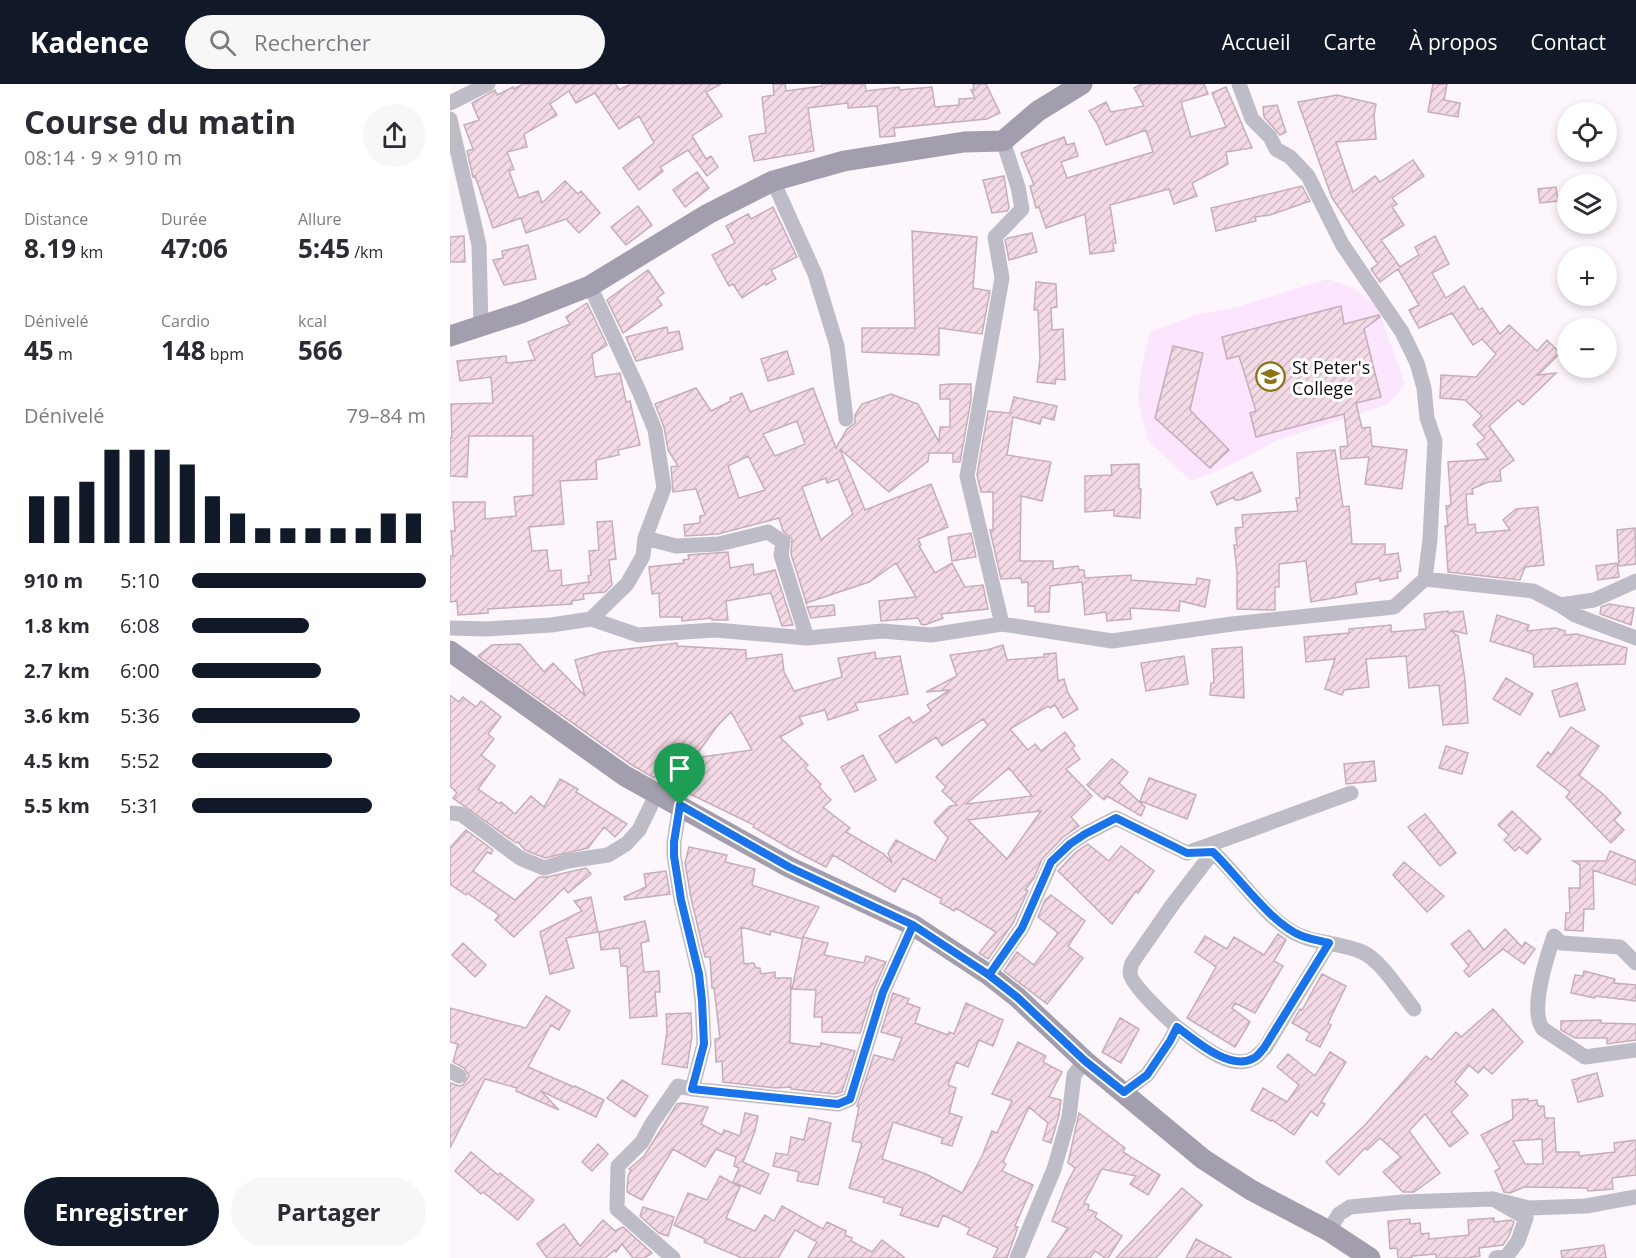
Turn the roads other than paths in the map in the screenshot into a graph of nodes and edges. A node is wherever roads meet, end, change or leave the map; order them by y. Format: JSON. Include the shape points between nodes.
{"nodes":[{"id":1,"x":488,"y":84,"type":"edge"},
{"id":2,"x":1083,"y":84,"type":"edge"},
{"id":3,"x":1239,"y":84,"type":"edge"},
{"id":4,"x":450,"y":103,"type":"edge"},
{"id":5,"x":450,"y":119,"type":"edge"},
{"id":6,"x":1003,"y":141,"type":"junction"},
{"id":7,"x":773,"y":181,"type":"junction"},
{"id":8,"x":590,"y":286,"type":"junction"},
{"id":9,"x":482,"y":326,"type":"junction"},
{"id":10,"x":450,"y":336,"type":"edge"},
{"id":11,"x":846,"y":419,"type":"dead end"},
{"id":12,"x":645,"y":538,"type":"junction"},
{"id":13,"x":1425,"y":579,"type":"junction"},
{"id":14,"x":1636,"y":581,"type":"edge"},
{"id":15,"x":1560,"y":605,"type":"junction"},
{"id":16,"x":591,"y":619,"type":"junction"},
{"id":17,"x":1002,"y":624,"type":"junction"},
{"id":18,"x":450,"y":628,"type":"edge"},
{"id":19,"x":807,"y":638,"type":"junction"},
{"id":20,"x":1636,"y":638,"type":"edge"},
{"id":21,"x":450,"y":651,"type":"edge"},
{"id":22,"x":657,"y":793,"type":"junction"},
{"id":23,"x":1351,"y":793,"type":"dead end"},
{"id":24,"x":680,"y":805,"type":"junction"},
{"id":25,"x":450,"y":813,"type":"edge"},
{"id":26,"x":1213,"y":852,"type":"junction"},
{"id":27,"x":1187,"y":853,"type":"junction"},
{"id":28,"x":913,"y":925,"type":"junction"},
{"id":29,"x":1329,"y":943,"type":"junction"},
{"id":30,"x":1636,"y":963,"type":"edge"},
{"id":31,"x":989,"y":975,"type":"junction"},
{"id":32,"x":1414,"y":1009,"type":"dead end"},
{"id":33,"x":1177,"y":1027,"type":"junction"},
{"id":34,"x":1636,"y":1050,"type":"edge"},
{"id":35,"x":1085,"y":1061,"type":"junction"},
{"id":36,"x":692,"y":1089,"type":"junction"},
{"id":37,"x":1124,"y":1092,"type":"junction"},
{"id":38,"x":1636,"y":1197,"type":"edge"},
{"id":39,"x":1493,"y":1199,"type":"junction"},
{"id":40,"x":1329,"y":1232,"type":"junction"},
{"id":41,"x":673,"y":1258,"type":"edge"},
{"id":42,"x":1017,"y":1258,"type":"edge"},
{"id":43,"x":1370,"y":1258,"type":"edge"},
{"id":44,"x":1496,"y":1258,"type":"edge"}],
"edges":[{"from":1,"to":4,"type":"street"},
{"from":2,"to":6,"type":"main road","via":[[1038,111]]},
{"from":3,"to":13,"type":"street","via":[[1252,119],[1276,149],[1308,176],[1342,244],[1402,332],[1418,363],[1435,441]]},
{"from":5,"to":9,"type":"street","via":[[479,245]]},
{"from":6,"to":7,"type":"main road","via":[[964,142],[844,161]]},
{"from":6,"to":17,"type":"street","via":[[1022,209],[996,237],[1002,278],[967,476]]},
{"from":7,"to":8,"type":"main road","via":[[708,213]]},
{"from":7,"to":11,"type":"street","via":[[818,284],[837,346]]},
{"from":8,"to":9,"type":"main road"},
{"from":8,"to":12,"type":"street","via":[[655,430],[664,488]]},
{"from":9,"to":10,"type":"main road"},
{"from":12,"to":16,"type":"street","via":[[643,556],[627,584]]},
{"from":12,"to":19,"type":"street","via":[[676,546],[719,544],[768,532],[783,542],[781,555]]},
{"from":13,"to":15,"type":"street","via":[[1533,591]]},
{"from":13,"to":17,"type":"street","via":[[1394,607],[1112,640]]},
{"from":14,"to":15,"type":"street","via":[[1594,600]]},
{"from":15,"to":20,"type":"street","via":[[1575,615]]},
{"from":16,"to":18,"type":"street","via":[[486,629]]},
{"from":16,"to":19,"type":"street","via":[[638,635],[715,630]]},
{"from":17,"to":19,"type":"street","via":[[931,635],[882,631]]},
{"from":21,"to":22,"type":"main road","via":[[625,776]]},
{"from":22,"to":24,"type":"main road"},
{"from":22,"to":25,"type":"street","via":[[639,830],[626,844],[608,855],[544,868],[520,858],[461,814]]},
{"from":23,"to":27,"type":"street"},
{"from":24,"to":28,"type":"main road","via":[[789,867]]},
{"from":24,"to":36,"type":"street","via":[[674,856],[699,974],[704,1044]]},
{"from":26,"to":27,"type":"street"},
{"from":26,"to":29,"type":"street","via":[[1290,930]]},
{"from":26,"to":33,"type":"street","via":[[1138,954],[1130,971],[1132,980]]},
{"from":27,"to":31,"type":"street","via":[[1116,818],[1085,834],[1051,862],[1022,928]]},
{"from":28,"to":31,"type":"main road"},
{"from":28,"to":36,"type":"street","via":[[883,992],[850,1099],[838,1104]]},
{"from":29,"to":32,"type":"street","via":[[1374,959]]},
{"from":29,"to":33,"type":"street","via":[[1264,1048],[1253,1059],[1238,1061],[1215,1054]]},
{"from":30,"to":34,"type":"street","via":[[1620,947],[1561,943],[1554,936],[1545,965],[1538,1016],[1543,1029],[1585,1057]]},
{"from":31,"to":35,"type":"main road"},
{"from":33,"to":37,"type":"street","via":[[1147,1075]]},
{"from":35,"to":37,"type":"main road"},
{"from":35,"to":42,"type":"street","via":[[1074,1075],[1069,1117],[1054,1169]]},
{"from":36,"to":41,"type":"street","via":[[678,1086],[642,1142],[618,1166],[617,1209]]},
{"from":37,"to":40,"type":"main road","via":[[1203,1160]]},
{"from":38,"to":39,"type":"street","via":[[1586,1206],[1529,1208]]},
{"from":39,"to":40,"type":"street","via":[[1350,1207],[1339,1214]]},
{"from":39,"to":44,"type":"street","via":[[1526,1218],[1518,1241],[1507,1256]]},
{"from":40,"to":43,"type":"main road"}]}
